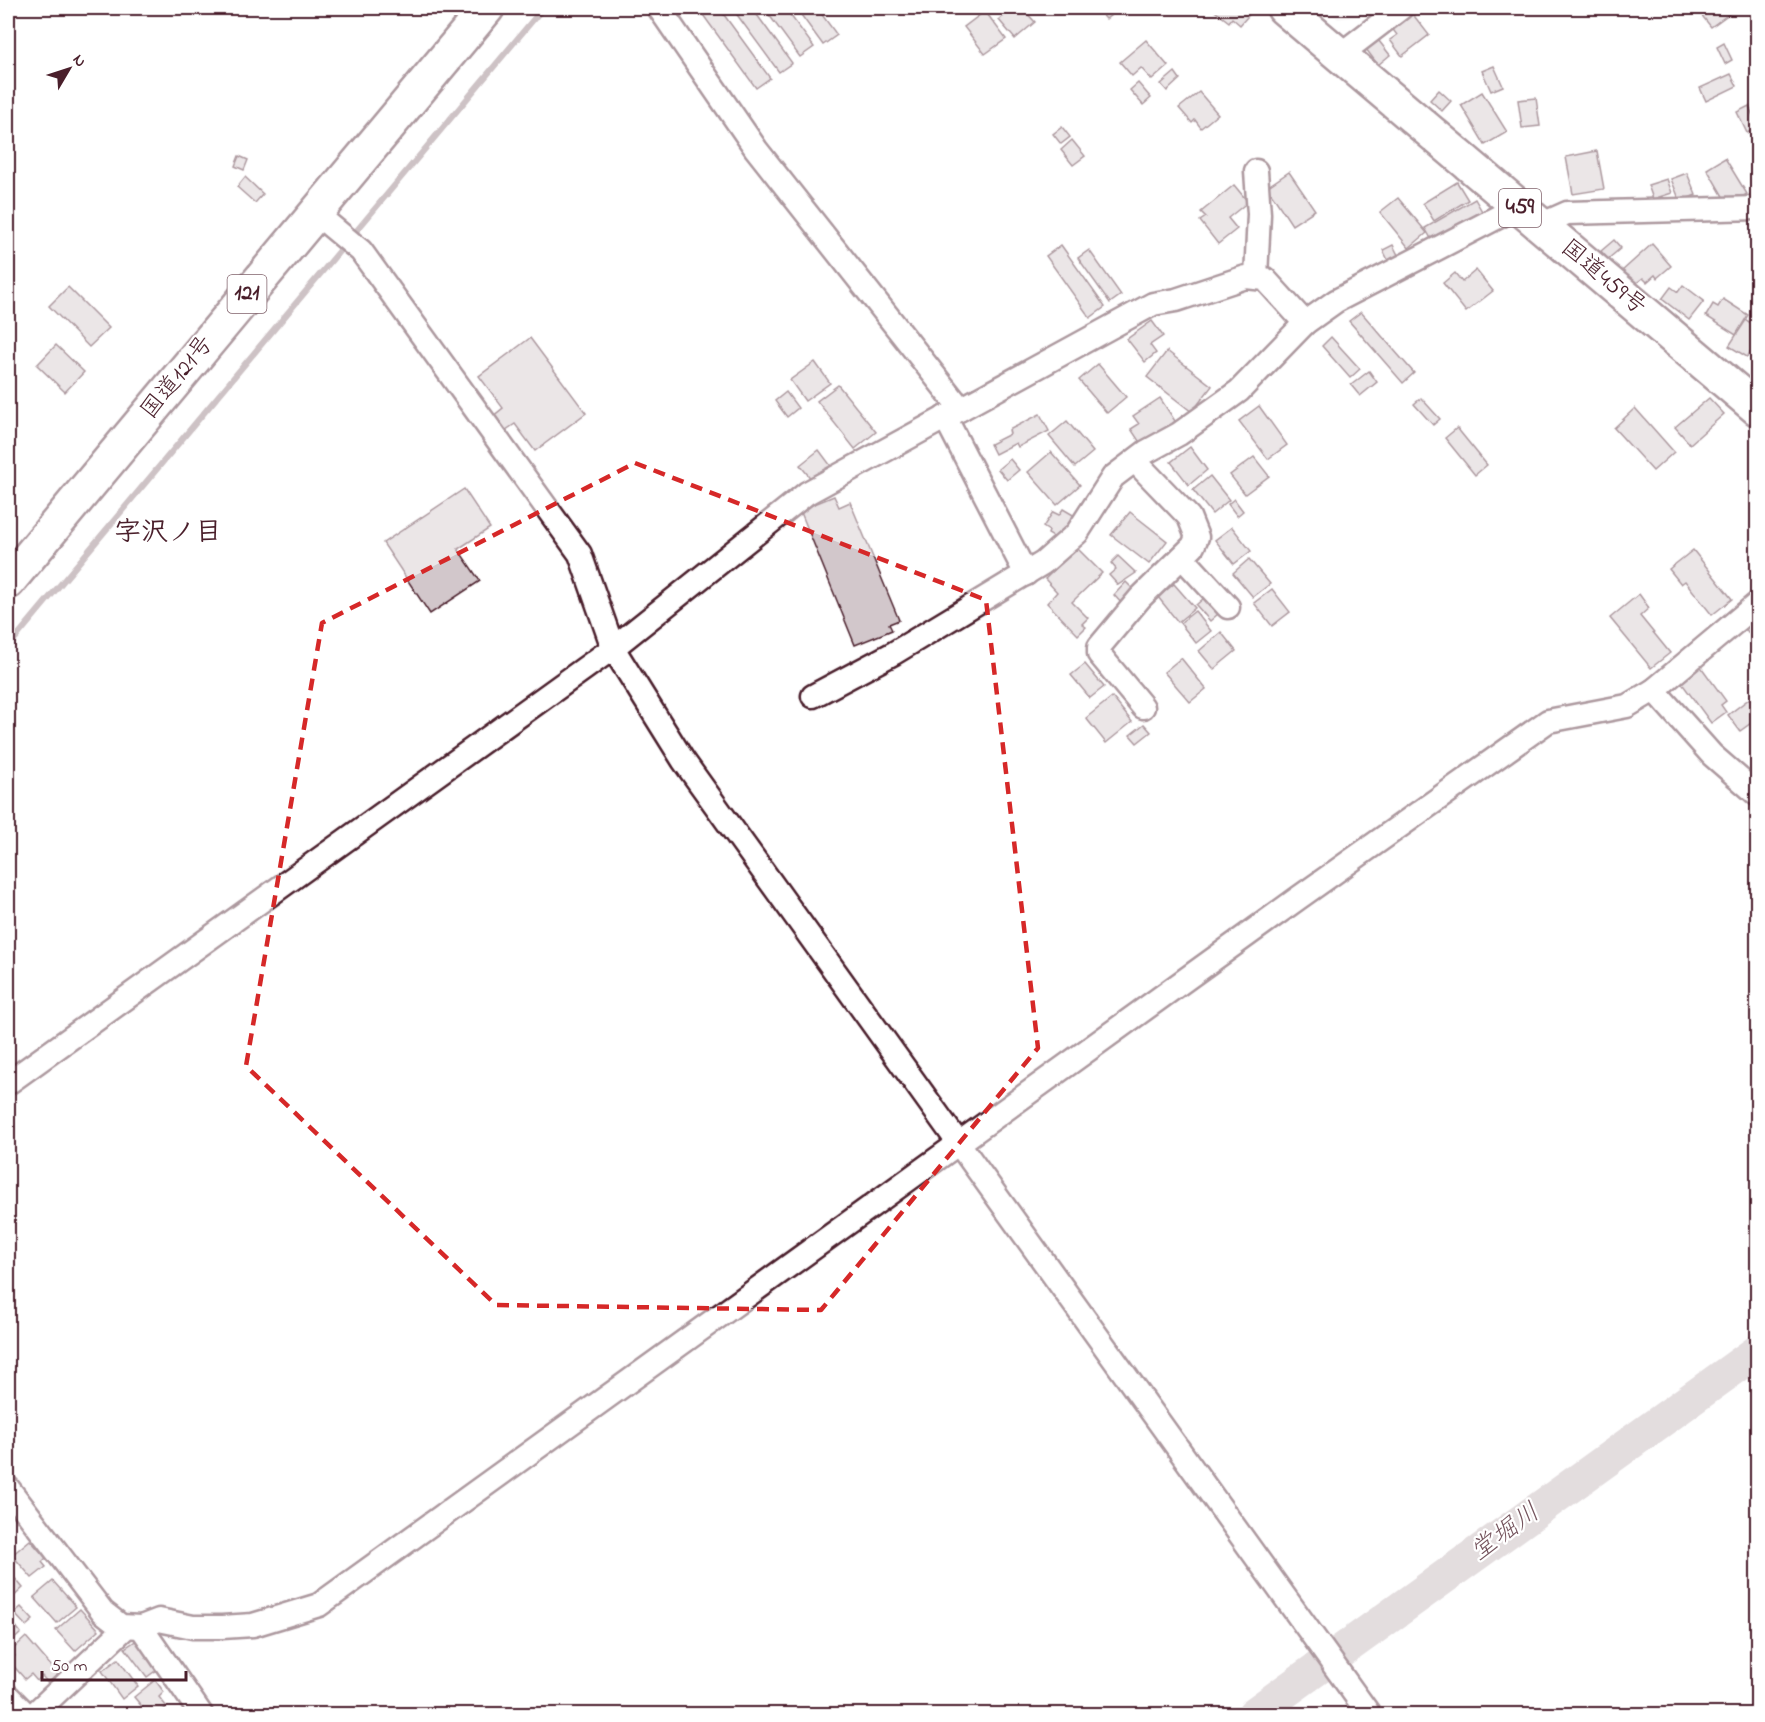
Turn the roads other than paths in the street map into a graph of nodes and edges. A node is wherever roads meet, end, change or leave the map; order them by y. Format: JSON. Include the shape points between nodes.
{"nodes":[{"id":1,"x":487,"y":8,"type":"edge"},
{"id":2,"x":659,"y":8,"type":"edge"},
{"id":3,"x":1284,"y":8,"type":"edge"},
{"id":4,"x":1401,"y":8,"type":"edge"},
{"id":5,"x":1341,"y":54,"type":"junction"},
{"id":6,"x":1256,"y":171,"type":"dead end"},
{"id":7,"x":1758,"y":208,"type":"edge"},
{"id":8,"x":314,"y":212,"type":"junction"},
{"id":9,"x":1528,"y":215,"type":"junction"},
{"id":10,"x":1256,"y":277,"type":"junction"},
{"id":11,"x":1305,"y":323,"type":"junction"},
{"id":12,"x":1758,"y":409,"type":"edge"},
{"id":13,"x":953,"y":413,"type":"junction"},
{"id":14,"x":1135,"y":461,"type":"junction"},
{"id":15,"x":1182,"y":557,"type":"junction"},
{"id":16,"x":1026,"y":574,"type":"junction"},
{"id":17,"x":8,"y":582,"type":"edge"},
{"id":18,"x":1758,"y":603,"type":"edge"},
{"id":19,"x":1228,"y":607,"type":"dead end"},
{"id":20,"x":613,"y":648,"type":"junction"},
{"id":21,"x":1654,"y":690,"type":"junction"},
{"id":22,"x":813,"y":696,"type":"dead end"},
{"id":23,"x":1143,"y":707,"type":"dead end"},
{"id":24,"x":1758,"y":795,"type":"edge"},
{"id":25,"x":8,"y":1083,"type":"edge"},
{"id":26,"x":959,"y":1143,"type":"junction"},
{"id":27,"x":8,"y":1488,"type":"edge"},
{"id":28,"x":131,"y":1626,"type":"junction"},
{"id":29,"x":8,"y":1696,"type":"edge"},
{"id":30,"x":26,"y":1714,"type":"edge"},
{"id":31,"x":34,"y":1714,"type":"edge"},
{"id":32,"x":201,"y":1714,"type":"edge"},
{"id":33,"x":1369,"y":1714,"type":"edge"}],
"edges":[{"from":1,"to":8,"type":"highway","name":"国道121号","number":"121"},
{"from":2,"to":13,"type":"street","via":[[756,149]]},
{"from":3,"to":5,"type":"highway","name":"国道459号","number":"459"},
{"from":4,"to":5,"type":"street"},
{"from":5,"to":9,"type":"highway","name":"国道459号","number":"459"},
{"from":6,"to":10,"type":"street"},
{"from":7,"to":9,"type":"street"},
{"from":8,"to":17,"type":"highway","name":"国道121号","number":"121"},
{"from":8,"to":20,"type":"street","via":[[361,251],[580,554]]},
{"from":9,"to":11,"type":"street","via":[[1492,220],[1336,301]]},
{"from":9,"to":12,"type":"highway","name":"国道459号","number":"459"},
{"from":10,"to":11,"type":"street","via":[[1265,279]]},
{"from":10,"to":13,"type":"street","via":[[1153,304]]},
{"from":11,"to":14,"type":"street","via":[[1239,391]]},
{"from":13,"to":16,"type":"street"},
{"from":13,"to":20,"type":"street","via":[[807,493]]},
{"from":14,"to":15,"type":"street","via":[[1189,517],[1196,530],[1193,546]]},
{"from":14,"to":16,"type":"street","via":[[1113,477],[1072,539]]},
{"from":15,"to":19,"type":"street"},
{"from":15,"to":23,"type":"street","via":[[1140,598],[1100,647],[1100,654]]},
{"from":16,"to":22,"type":"street"},
{"from":18,"to":21,"type":"street"},
{"from":20,"to":25,"type":"street"},
{"from":20,"to":26,"type":"street","via":[[683,760]]},
{"from":21,"to":24,"type":"street","via":[[1712,755]]},
{"from":21,"to":26,"type":"street","via":[[1627,706],[1548,721]]},
{"from":26,"to":28,"type":"street","via":[[319,1605],[253,1625],[193,1627],[159,1620]]},
{"from":26,"to":33,"type":"street"},
{"from":27,"to":28,"type":"street","via":[[103,1612]]},
{"from":28,"to":31,"type":"street"},
{"from":28,"to":32,"type":"street"},
{"from":29,"to":30,"type":"street"}]}
